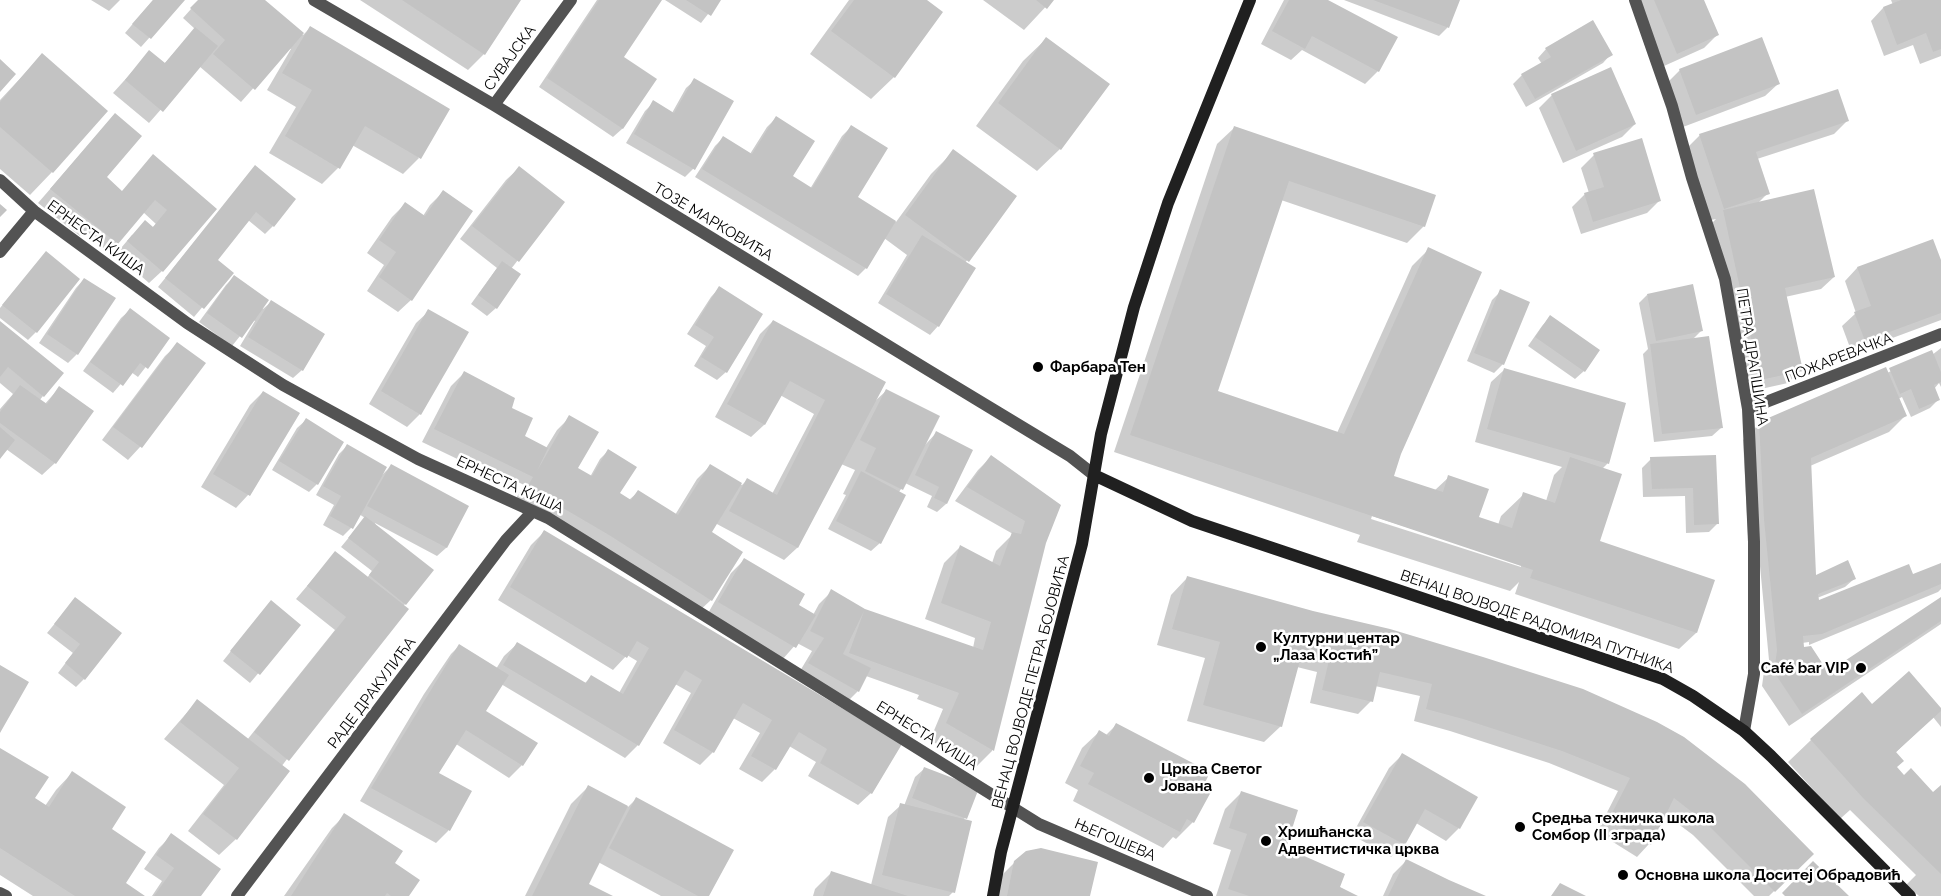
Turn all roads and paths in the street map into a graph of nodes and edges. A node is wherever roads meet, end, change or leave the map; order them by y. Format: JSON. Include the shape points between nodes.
{"nodes":[{"id":1,"x":314,"y":0,"type":"edge"},
{"id":2,"x":572,"y":0,"type":"edge"},
{"id":3,"x":1250,"y":0,"type":"edge"},
{"id":4,"x":1635,"y":0,"type":"edge"},
{"id":5,"x":494,"y":105,"type":"junction"},
{"id":6,"x":0,"y":180,"type":"edge"},
{"id":7,"x":34,"y":211,"type":"junction"},
{"id":8,"x":0,"y":252,"type":"edge"},
{"id":9,"x":1941,"y":334,"type":"edge"},
{"id":10,"x":1748,"y":409,"type":"junction"},
{"id":11,"x":1094,"y":475,"type":"junction"},
{"id":12,"x":533,"y":511,"type":"junction"},
{"id":13,"x":1744,"y":731,"type":"junction"},
{"id":14,"x":1014,"y":808,"type":"junction"},
{"id":15,"x":0,"y":893,"type":"edge"},
{"id":16,"x":1903,"y":893,"type":"edge"},
{"id":17,"x":6,"y":896,"type":"edge"},
{"id":18,"x":237,"y":896,"type":"edge"},
{"id":19,"x":993,"y":896,"type":"edge"},
{"id":20,"x":1207,"y":896,"type":"edge"}],
"edges":[{"from":1,"to":5,"type":"street","name":"ТОЗЕ МАРКОВИЋА"},
{"from":2,"to":5,"type":"street","name":"СУВАЈСКА"},
{"from":3,"to":11,"type":"main road","name":"ВЕНАЦ ВОЈВОДЕ ПЕТРА БОЈОВИЋА","via":[[1168,203],[1134,307]]},
{"from":4,"to":10,"type":"street","name":"ПЕТРА ДРАПШИНА","via":[[1725,279]]},
{"from":5,"to":11,"type":"street","name":"ТОЗЕ МАРКОВИЋА","via":[[1070,456]]},
{"from":6,"to":7,"type":"street","name":"ЕРНЕСТА КИША"},
{"from":7,"to":8,"type":"street"},
{"from":7,"to":12,"type":"street","name":"ЕРНЕСТА КИША","via":[[186,323],[283,386],[418,459]]},
{"from":9,"to":10,"type":"street","name":"ПОЖАРЕВАЧКА"},
{"from":10,"to":13,"type":"street","name":"ПЕТРА ДРАПШИНА","via":[[1754,674]]},
{"from":11,"to":13,"type":"main road","name":"ВЕНАЦ ВОЈВОДЕ РАДОМИРА ПУТНИКА","via":[[1192,521],[1663,679]]},
{"from":11,"to":14,"type":"main road","name":"ВЕНАЦ ВОЈВОДЕ ПЕТРА БОЈОВИЋА","via":[[1082,544]]},
{"from":12,"to":14,"type":"street","name":"ЕРНЕСТА КИША"},
{"from":12,"to":18,"type":"street","name":"РАДЕ ДРАКУЛИЋА","via":[[499,549]]},
{"from":13,"to":16,"type":"main road","name":"ВЕНАЦ ВОЈВОДЕ РАДОМИРА ПУТНИКА"},
{"from":14,"to":19,"type":"main road","name":"ВЕНАЦ ВОЈВОДЕ ПЕТРА БОЈОВИЋА"},
{"from":14,"to":20,"type":"street","name":"ЊЕГОШЕВА","via":[[1039,824]]},
{"from":15,"to":17,"type":"street"}]}
